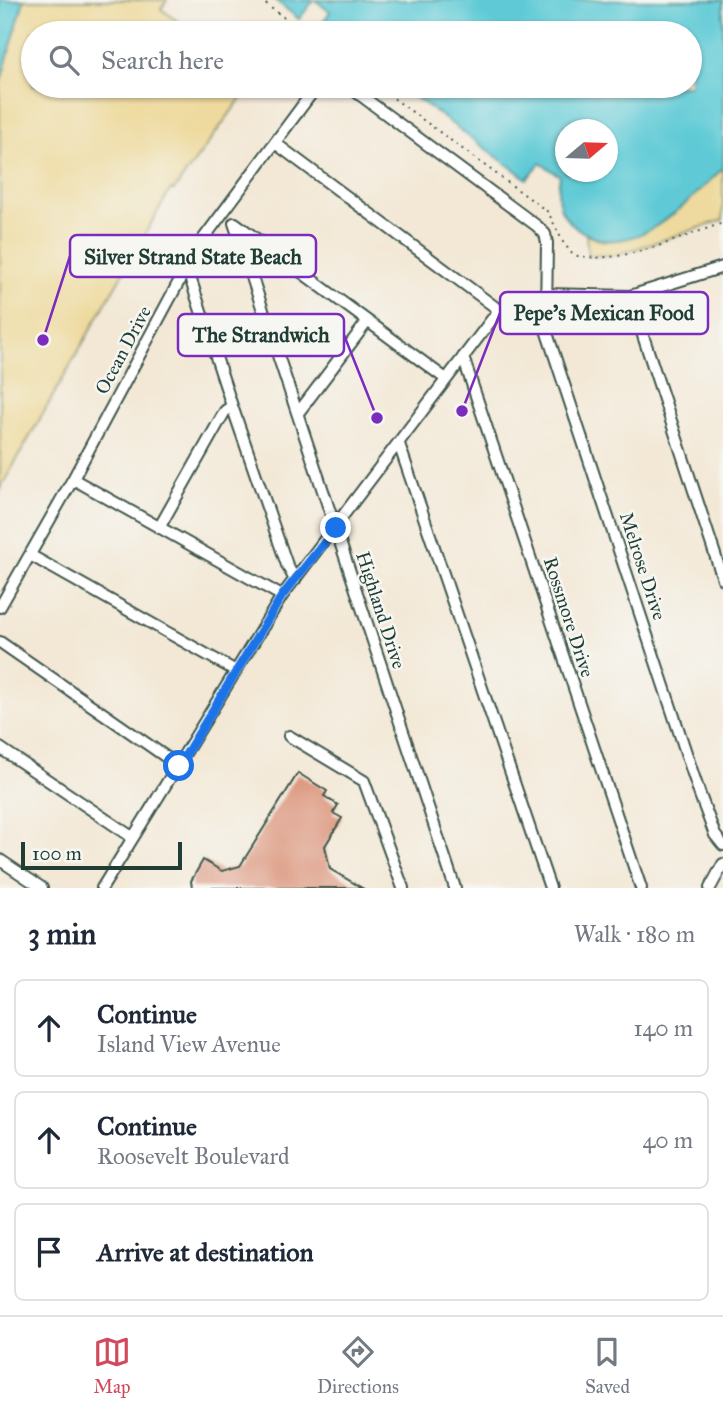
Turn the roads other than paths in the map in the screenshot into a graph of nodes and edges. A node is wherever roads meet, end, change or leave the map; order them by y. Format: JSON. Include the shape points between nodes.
{"nodes":[{"id":1,"x":308,"y":98,"type":"edge"},
{"id":2,"x":364,"y":98,"type":"edge"},
{"id":3,"x":275,"y":143,"type":"junction"},
{"id":4,"x":222,"y":213,"type":"junction"},
{"id":5,"x":234,"y":223,"type":"junction"},
{"id":6,"x":187,"y":268,"type":"junction"},
{"id":7,"x":722,"y":272,"type":"edge"},
{"id":8,"x":546,"y":294,"type":"junction"},
{"id":9,"x":630,"y":296,"type":"junction"},
{"id":10,"x":499,"y":310,"type":"junction"},
{"id":11,"x":367,"y":322,"type":"junction"},
{"id":12,"x":463,"y":357,"type":"junction"},
{"id":13,"x":446,"y":379,"type":"junction"},
{"id":14,"x":232,"y":406,"type":"junction"},
{"id":15,"x":298,"y":413,"type":"junction"},
{"id":16,"x":399,"y":444,"type":"junction"},
{"id":17,"x":73,"y":479,"type":"junction"},
{"id":18,"x":159,"y":528,"type":"junction"},
{"id":19,"x":336,"y":528,"type":"junction"},
{"id":20,"x":30,"y":555,"type":"junction"},
{"id":21,"x":723,"y":579,"type":"edge"},
{"id":22,"x":295,"y":580,"type":"junction"},
{"id":23,"x":282,"y":596,"type":"junction"},
{"id":24,"x":0,"y":607,"type":"edge"},
{"id":25,"x":0,"y":642,"type":"edge"},
{"id":26,"x":236,"y":671,"type":"junction"},
{"id":27,"x":289,"y":736,"type":"dead end"},
{"id":28,"x":0,"y":748,"type":"edge"},
{"id":29,"x":179,"y":766,"type":"junction"},
{"id":30,"x":132,"y":837,"type":"junction"},
{"id":31,"x":723,"y":845,"type":"edge"},
{"id":32,"x":0,"y":860,"type":"edge"},
{"id":33,"x":723,"y":864,"type":"edge"},
{"id":34,"x":42,"y":888,"type":"edge"},
{"id":35,"x":102,"y":888,"type":"edge"},
{"id":36,"x":403,"y":888,"type":"edge"},
{"id":37,"x":455,"y":888,"type":"edge"},
{"id":38,"x":550,"y":888,"type":"edge"},
{"id":39,"x":641,"y":888,"type":"edge"},
{"id":40,"x":710,"y":888,"type":"edge"}],
"edges":[{"from":1,"to":3,"type":"street","name":"Ocean Drive"},
{"from":2,"to":8,"type":"street","name":"Melrose Drive","via":[[545,234]]},
{"from":3,"to":4,"type":"street","name":"Ocean Drive"},
{"from":3,"to":10,"type":"street"},
{"from":4,"to":5,"type":"street"},
{"from":4,"to":6,"type":"street","name":"Ocean Drive"},
{"from":5,"to":11,"type":"street"},
{"from":5,"to":15,"type":"street","name":"Highland Drive"},
{"from":6,"to":14,"type":"street"},
{"from":6,"to":17,"type":"street","name":"Ocean Drive"},
{"from":7,"to":9,"type":"street"},
{"from":8,"to":9,"type":"street"},
{"from":8,"to":10,"type":"street","via":[[529,296]]},
{"from":8,"to":31,"type":"street","name":"Melrose Drive","via":[[547,333],[700,795]]},
{"from":9,"to":21,"type":"street"},
{"from":10,"to":12,"type":"street"},
{"from":11,"to":13,"type":"street"},
{"from":11,"to":15,"type":"street"},
{"from":12,"to":13,"type":"street"},
{"from":12,"to":39,"type":"street","name":"Rossmore Drive"},
{"from":13,"to":16,"type":"street"},
{"from":14,"to":18,"type":"street"},
{"from":14,"to":22,"type":"street"},
{"from":15,"to":19,"type":"street","name":"Highland Drive"},
{"from":16,"to":19,"type":"street"},
{"from":16,"to":38,"type":"street"},
{"from":17,"to":18,"type":"street"},
{"from":17,"to":20,"type":"street","name":"Ocean Drive"},
{"from":18,"to":23,"type":"street"},
{"from":19,"to":22,"type":"street"},
{"from":19,"to":37,"type":"street","name":"Highland Drive"},
{"from":20,"to":24,"type":"street","name":"Ocean Drive"},
{"from":20,"to":26,"type":"street"},
{"from":22,"to":23,"type":"street"},
{"from":23,"to":26,"type":"street"},
{"from":25,"to":29,"type":"street"},
{"from":26,"to":29,"type":"street"},
{"from":27,"to":36,"type":"street","via":[[364,781]]},
{"from":28,"to":30,"type":"street"},
{"from":29,"to":30,"type":"street"},
{"from":30,"to":35,"type":"street"},
{"from":32,"to":34,"type":"street"},
{"from":33,"to":40,"type":"street"}]}
